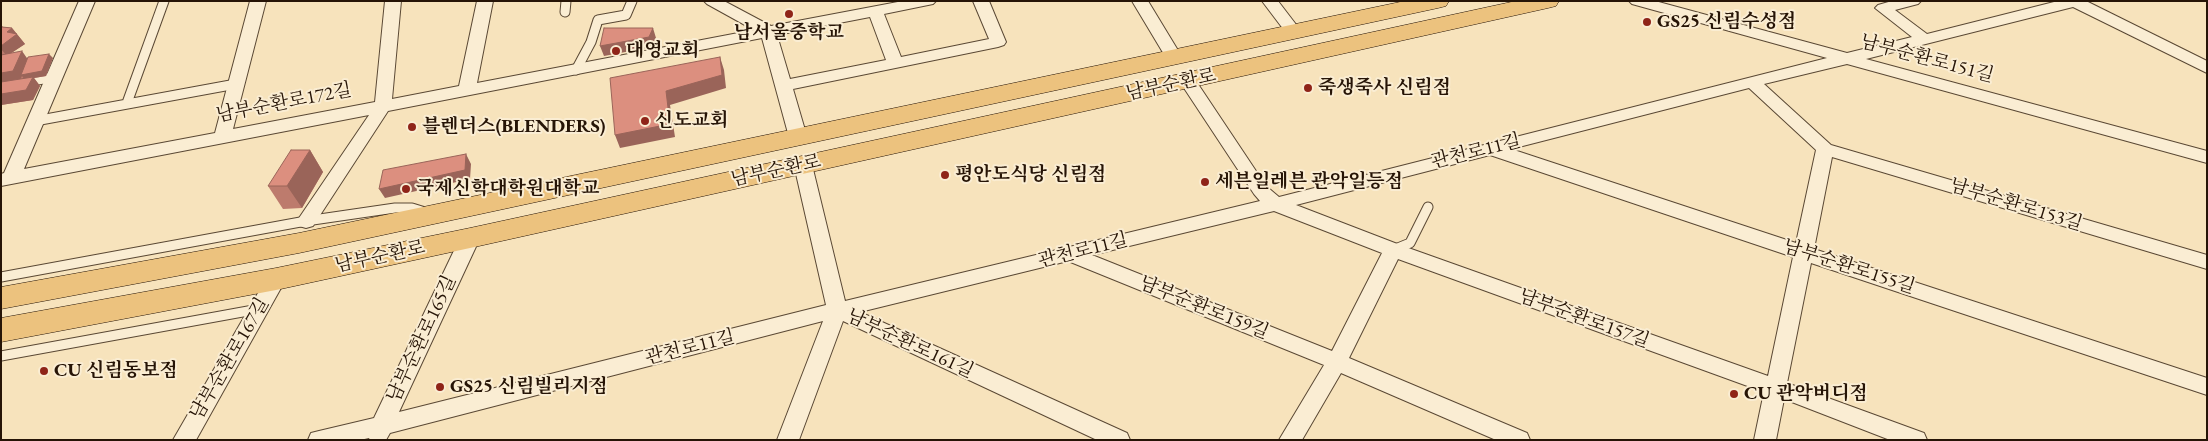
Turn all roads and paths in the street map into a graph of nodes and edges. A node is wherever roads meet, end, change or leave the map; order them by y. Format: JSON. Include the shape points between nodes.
{"nodes":[{"id":1,"x":87,"y":1,"type":"edge"},
{"id":2,"x":164,"y":1,"type":"edge"},
{"id":3,"x":258,"y":1,"type":"edge"},
{"id":4,"x":393,"y":1,"type":"edge"},
{"id":5,"x":485,"y":1,"type":"edge"},
{"id":6,"x":566,"y":1,"type":"edge"},
{"id":7,"x":632,"y":1,"type":"edge"},
{"id":8,"x":712,"y":1,"type":"edge"},
{"id":9,"x":928,"y":1,"type":"edge"},
{"id":10,"x":981,"y":1,"type":"edge"},
{"id":11,"x":1140,"y":1,"type":"edge"},
{"id":12,"x":1270,"y":1,"type":"edge"},
{"id":13,"x":1438,"y":1,"type":"edge"},
{"id":14,"x":1548,"y":1,"type":"edge"},
{"id":15,"x":1637,"y":1,"type":"edge"},
{"id":16,"x":1913,"y":1,"type":"edge"},
{"id":17,"x":2076,"y":1,"type":"edge"},
{"id":18,"x":875,"y":11,"type":"junction"},
{"id":19,"x":565,"y":12,"type":"dead end"},
{"id":20,"x":768,"y":31,"type":"junction"},
{"id":21,"x":1293,"y":31,"type":"junction"},
{"id":22,"x":1926,"y":40,"type":"junction"},
{"id":23,"x":1174,"y":57,"type":"junction"},
{"id":24,"x":1847,"y":58,"type":"junction"},
{"id":25,"x":895,"y":63,"type":"junction"},
{"id":26,"x":2207,"y":68,"type":"edge"},
{"id":27,"x":576,"y":70,"type":"junction"},
{"id":28,"x":55,"y":77,"type":"junction"},
{"id":29,"x":1188,"y":82,"type":"junction"},
{"id":30,"x":1752,"y":82,"type":"junction"},
{"id":31,"x":19,"y":83,"type":"edge"},
{"id":32,"x":236,"y":84,"type":"junction"},
{"id":33,"x":783,"y":86,"type":"junction"},
{"id":34,"x":467,"y":90,"type":"junction"},
{"id":35,"x":127,"y":103,"type":"junction"},
{"id":36,"x":383,"y":106,"type":"junction"},
{"id":37,"x":35,"y":121,"type":"junction"},
{"id":38,"x":223,"y":136,"type":"junction"},
{"id":39,"x":798,"y":137,"type":"junction"},
{"id":40,"x":1491,"y":149,"type":"junction"},
{"id":41,"x":1824,"y":149,"type":"junction"},
{"id":42,"x":2207,"y":157,"type":"edge"},
{"id":43,"x":803,"y":165,"type":"junction"},
{"id":44,"x":6,"y":179,"type":"edge"},
{"id":45,"x":1275,"y":204,"type":"junction"},
{"id":46,"x":1428,"y":207,"type":"dead end"},
{"id":47,"x":429,"y":215,"type":"junction"},
{"id":48,"x":306,"y":221,"type":"junction"},
{"id":49,"x":470,"y":238,"type":"junction"},
{"id":50,"x":1393,"y":250,"type":"junction"},
{"id":51,"x":1803,"y":252,"type":"junction"},
{"id":52,"x":1070,"y":254,"type":"junction"},
{"id":53,"x":2207,"y":262,"type":"edge"},
{"id":54,"x":1,"y":277,"type":"edge"},
{"id":55,"x":276,"y":279,"type":"junction"},
{"id":56,"x":1,"y":298,"type":"edge"},
{"id":57,"x":258,"y":310,"type":"junction"},
{"id":58,"x":837,"y":310,"type":"junction"},
{"id":59,"x":1,"y":330,"type":"edge"},
{"id":60,"x":1,"y":356,"type":"edge"},
{"id":61,"x":1338,"y":362,"type":"junction"},
{"id":62,"x":1775,"y":387,"type":"junction"},
{"id":63,"x":2207,"y":387,"type":"edge"},
{"id":64,"x":378,"y":433,"type":"edge"},
{"id":65,"x":184,"y":440,"type":"edge"},
{"id":66,"x":319,"y":440,"type":"edge"},
{"id":67,"x":788,"y":440,"type":"edge"},
{"id":68,"x":1119,"y":440,"type":"edge"},
{"id":69,"x":1290,"y":440,"type":"edge"},
{"id":70,"x":1519,"y":440,"type":"edge"},
{"id":71,"x":1764,"y":440,"type":"edge"},
{"id":72,"x":1916,"y":440,"type":"edge"}],
"edges":[{"from":1,"to":28,"type":"street"},
{"from":2,"to":35,"type":"lane"},
{"from":3,"to":32,"type":"street"},
{"from":4,"to":36,"type":"street"},
{"from":5,"to":34,"type":"street"},
{"from":6,"to":19,"type":"lane"},
{"from":7,"to":27,"type":"lane","via":[[626,15],[598,20]]},
{"from":8,"to":20,"type":"street"},
{"from":9,"to":18,"type":"street","name":"남부순환로172길"},
{"from":10,"to":25,"type":"street","via":[[998,42]]},
{"from":11,"to":23,"type":"street"},
{"from":12,"to":21,"type":"street"},
{"from":13,"to":21,"type":"main road","name":"남부순환로"},
{"from":14,"to":29,"type":"main road","name":"남부순환로"},
{"from":15,"to":24,"type":"street","name":"남부순환로151길"},
{"from":16,"to":22,"type":"street","via":[[1883,8]]},
{"from":17,"to":22,"type":"street","name":"관천로11길"},
{"from":17,"to":26,"type":"street"},
{"from":18,"to":20,"type":"street","name":"남부순환로172길"},
{"from":18,"to":25,"type":"street"},
{"from":20,"to":27,"type":"street","name":"남부순환로172길"},
{"from":20,"to":33,"type":"street"},
{"from":21,"to":23,"type":"main road","name":"남부순환로"},
{"from":22,"to":24,"type":"street","name":"관천로11길"},
{"from":23,"to":39,"type":"main road","name":"남부순환로"},
{"from":24,"to":30,"type":"street","name":"관천로11길"},
{"from":24,"to":42,"type":"street","name":"남부순환로151길"},
{"from":25,"to":33,"type":"street"},
{"from":27,"to":34,"type":"street","name":"남부순환로172길"},
{"from":28,"to":31,"type":"lane"},
{"from":28,"to":37,"type":"street"},
{"from":29,"to":43,"type":"main road","name":"남부순환로"},
{"from":29,"to":45,"type":"street","name":"남부순환로157길","via":[[1260,190]]},
{"from":30,"to":40,"type":"street","name":"관천로11길"},
{"from":30,"to":41,"type":"street","name":"남부순환로153길"},
{"from":32,"to":35,"type":"lane"},
{"from":32,"to":38,"type":"street"},
{"from":33,"to":39,"type":"street"},
{"from":34,"to":36,"type":"street","name":"남부순환로172길"},
{"from":35,"to":37,"type":"lane"},
{"from":36,"to":38,"type":"street","name":"남부순환로172길"},
{"from":36,"to":48,"type":"street"},
{"from":37,"to":44,"type":"street"},
{"from":38,"to":44,"type":"street","name":"남부순환로172길"},
{"from":39,"to":47,"type":"main road","name":"남부순환로"},
{"from":40,"to":45,"type":"street","name":"관천로11길"},
{"from":40,"to":51,"type":"street","name":"남부순환로155길"},
{"from":41,"to":51,"type":"street"},
{"from":41,"to":53,"type":"street","name":"남부순환로153길"},
{"from":43,"to":49,"type":"main road","name":"남부순환로"},
{"from":43,"to":58,"type":"street","name":"남부순환로161길"},
{"from":45,"to":50,"type":"street","name":"남부순환로157길"},
{"from":45,"to":52,"type":"street","name":"관천로11길"},
{"from":46,"to":50,"type":"lane","via":[[1410,244]]},
{"from":47,"to":48,"type":"lane","via":[[423,210],[395,208]]},
{"from":47,"to":56,"type":"main road","name":"남부순환로","via":[[280,247]]},
{"from":48,"to":54,"type":"lane"},
{"from":49,"to":55,"type":"main road","name":"남부순환로"},
{"from":49,"to":64,"type":"street","name":"남부순환로165길"},
{"from":50,"to":61,"type":"street"},
{"from":50,"to":62,"type":"street","name":"남부순환로157길"},
{"from":51,"to":62,"type":"street"},
{"from":51,"to":63,"type":"street","name":"남부순환로155길"},
{"from":52,"to":58,"type":"street","name":"관천로11길"},
{"from":52,"to":61,"type":"street","name":"남부순환로159길"},
{"from":55,"to":57,"type":"street","name":"남부순환로167길"},
{"from":55,"to":59,"type":"main road","name":"남부순환로"},
{"from":57,"to":60,"type":"lane"},
{"from":57,"to":65,"type":"street","name":"남부순환로167길"},
{"from":58,"to":64,"type":"street","name":"관천로11길"},
{"from":58,"to":67,"type":"street"},
{"from":58,"to":68,"type":"street","name":"남부순환로161길"},
{"from":61,"to":69,"type":"street"},
{"from":61,"to":70,"type":"street","name":"남부순환로159길"},
{"from":62,"to":71,"type":"street"},
{"from":62,"to":72,"type":"street","name":"남부순환로157길"},
{"from":64,"to":66,"type":"street","name":"관천로11길"}]}
